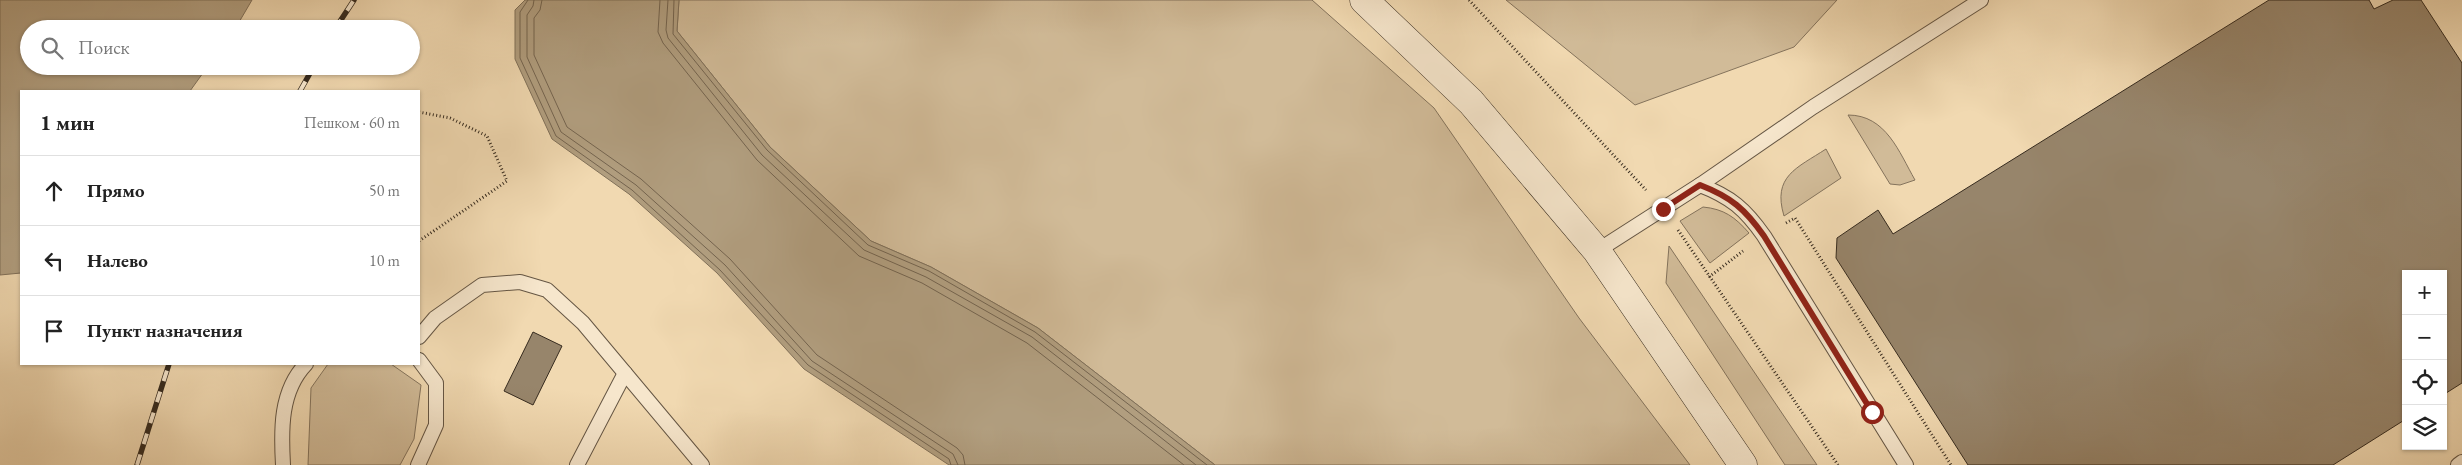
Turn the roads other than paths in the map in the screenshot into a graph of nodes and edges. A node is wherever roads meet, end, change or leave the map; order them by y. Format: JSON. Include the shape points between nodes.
{"nodes":[{"id":1,"x":1364,"y":0,"type":"edge"},
{"id":2,"x":1981,"y":0,"type":"edge"},
{"id":3,"x":1700,"y":185,"type":"junction"},
{"id":4,"x":1597,"y":251,"type":"junction"},
{"id":5,"x":420,"y":336,"type":"edge"},
{"id":6,"x":420,"y":361,"type":"edge"},
{"id":7,"x":305,"y":365,"type":"edge"},
{"id":8,"x":625,"y":373,"type":"junction"},
{"id":9,"x":2462,"y":462,"type":"edge"},
{"id":10,"x":283,"y":465,"type":"edge"},
{"id":11,"x":418,"y":465,"type":"edge"},
{"id":12,"x":578,"y":465,"type":"edge"},
{"id":13,"x":702,"y":465,"type":"edge"},
{"id":14,"x":1743,"y":465,"type":"edge"},
{"id":15,"x":1906,"y":465,"type":"edge"},
{"id":16,"x":2458,"y":465,"type":"edge"}],
"edges":[{"from":1,"to":4,"type":"main road","via":[[1471,102]]},
{"from":2,"to":3,"type":"lane","via":[[1813,107]]},
{"from":3,"to":4,"type":"lane"},
{"from":3,"to":15,"type":"lane","via":[[1724,194],[1748,214]]},
{"from":4,"to":14,"type":"main road"},
{"from":5,"to":8,"type":"lane","via":[[435,318],[482,285],[520,282],[547,290],[583,323]]},
{"from":6,"to":11,"type":"lane","via":[[436,383],[436,425]]},
{"from":7,"to":10,"type":"lane","via":[[285,400],[281,437]]},
{"from":8,"to":12,"type":"lane"},
{"from":8,"to":13,"type":"lane"},
{"from":9,"to":16,"type":"lane"}]}
